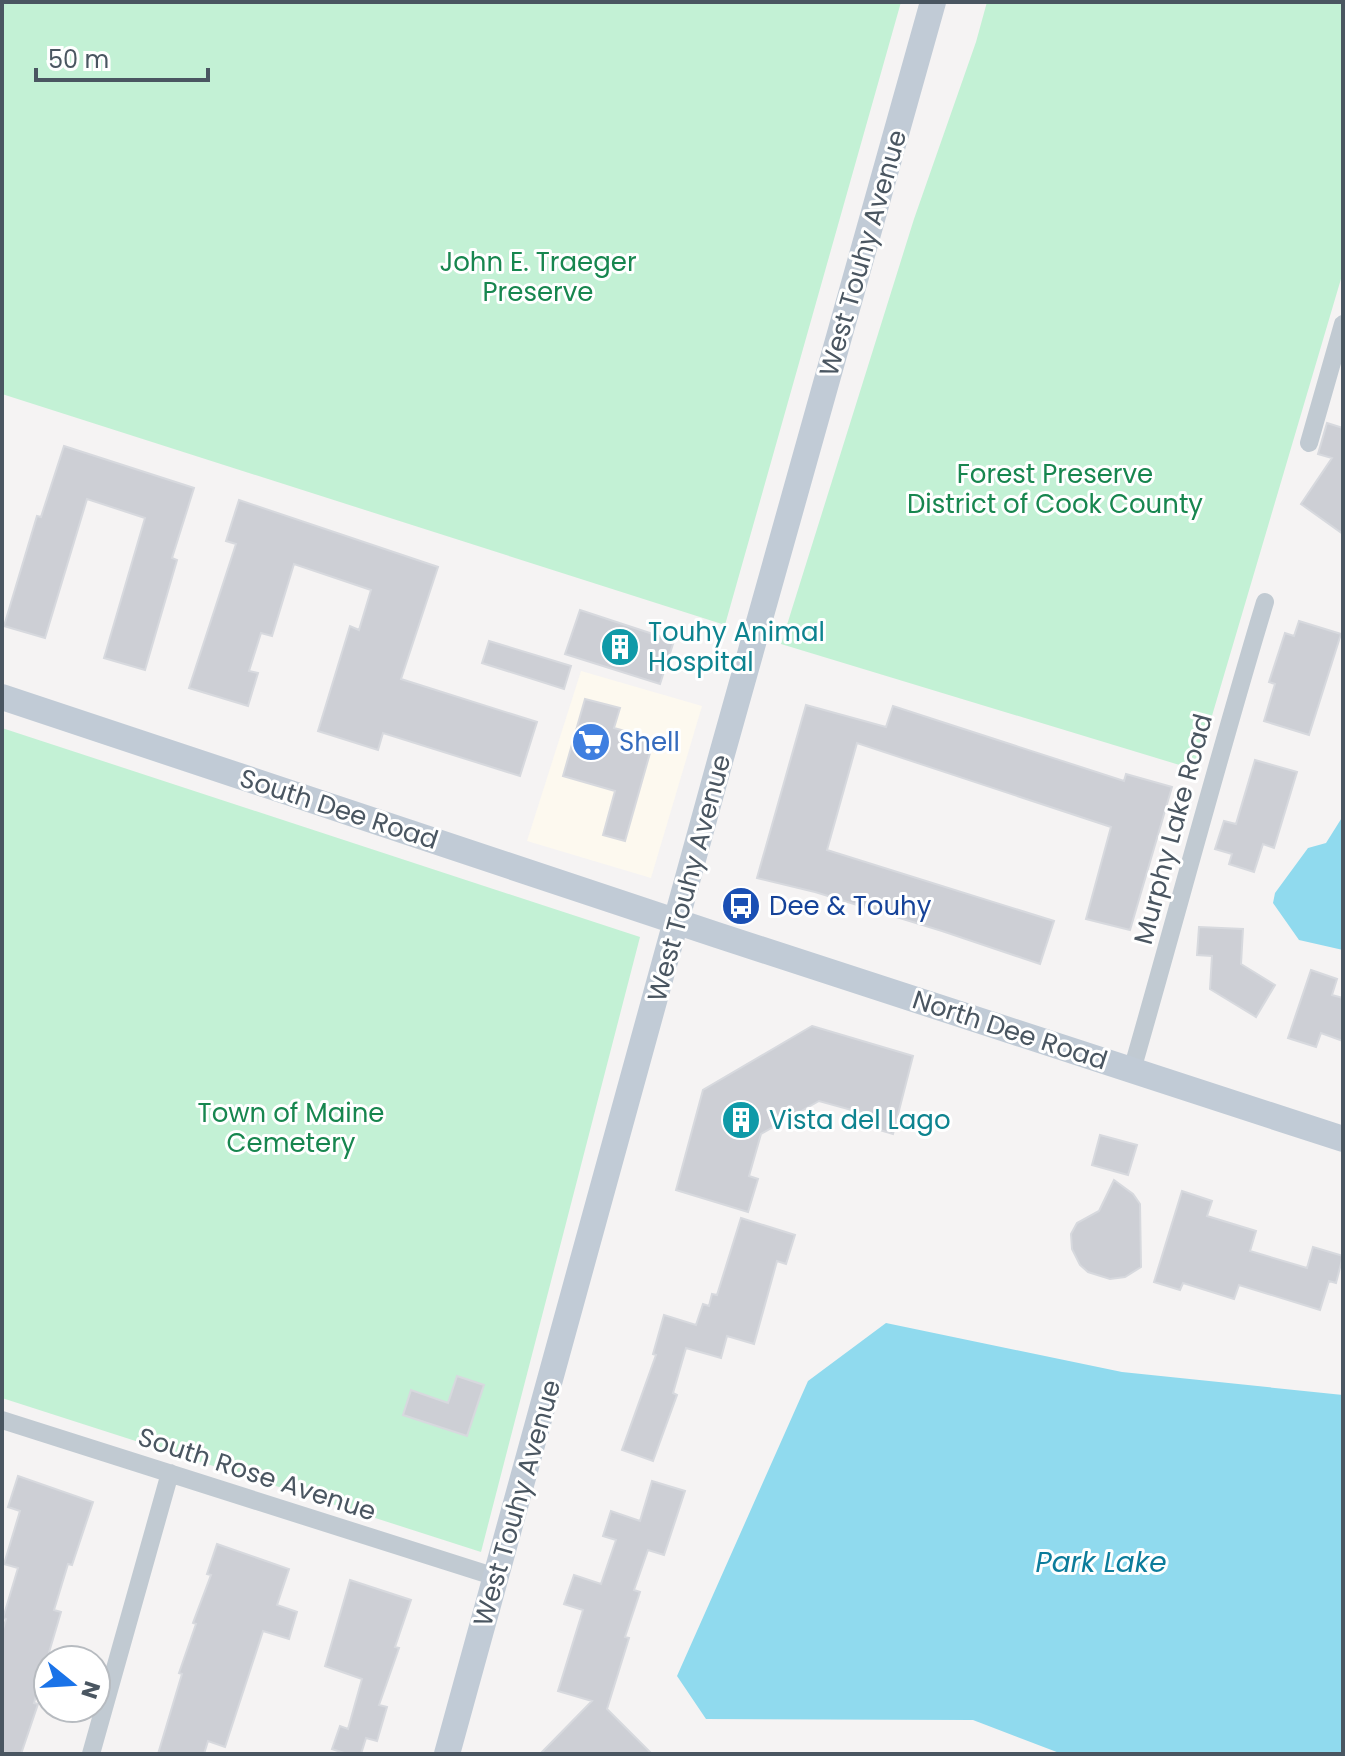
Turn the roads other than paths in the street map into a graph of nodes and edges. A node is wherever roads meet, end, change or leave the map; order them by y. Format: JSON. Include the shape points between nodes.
{"nodes":[{"id":1,"x":933,"y":2,"type":"edge"},
{"id":2,"x":1343,"y":324,"type":"edge"},
{"id":3,"x":1309,"y":443,"type":"dead end"},
{"id":4,"x":1265,"y":602,"type":"dead end"},
{"id":5,"x":2,"y":697,"type":"edge"},
{"id":6,"x":677,"y":922,"type":"junction"},
{"id":7,"x":1132,"y":1070,"type":"junction"},
{"id":8,"x":1343,"y":1139,"type":"edge"},
{"id":9,"x":2,"y":1420,"type":"edge"},
{"id":10,"x":170,"y":1473,"type":"junction"},
{"id":11,"x":496,"y":1577,"type":"junction"},
{"id":12,"x":91,"y":1754,"type":"edge"},
{"id":13,"x":447,"y":1754,"type":"edge"}],
"edges":[{"from":1,"to":6,"type":"main road","name":"West Touhy Avenue"},
{"from":2,"to":3,"type":"street"},
{"from":4,"to":7,"type":"street","name":"Murphy Lake Road"},
{"from":5,"to":6,"type":"main road","name":"South Dee Road"},
{"from":6,"to":7,"type":"main road","name":"North Dee Road"},
{"from":6,"to":11,"type":"main road","name":"West Touhy Avenue"},
{"from":7,"to":8,"type":"main road","name":"North Dee Road"},
{"from":9,"to":10,"type":"street","name":"South Rose Avenue"},
{"from":10,"to":11,"type":"street","name":"South Rose Avenue"},
{"from":10,"to":12,"type":"street"},
{"from":11,"to":13,"type":"main road","name":"West Touhy Avenue"}]}
